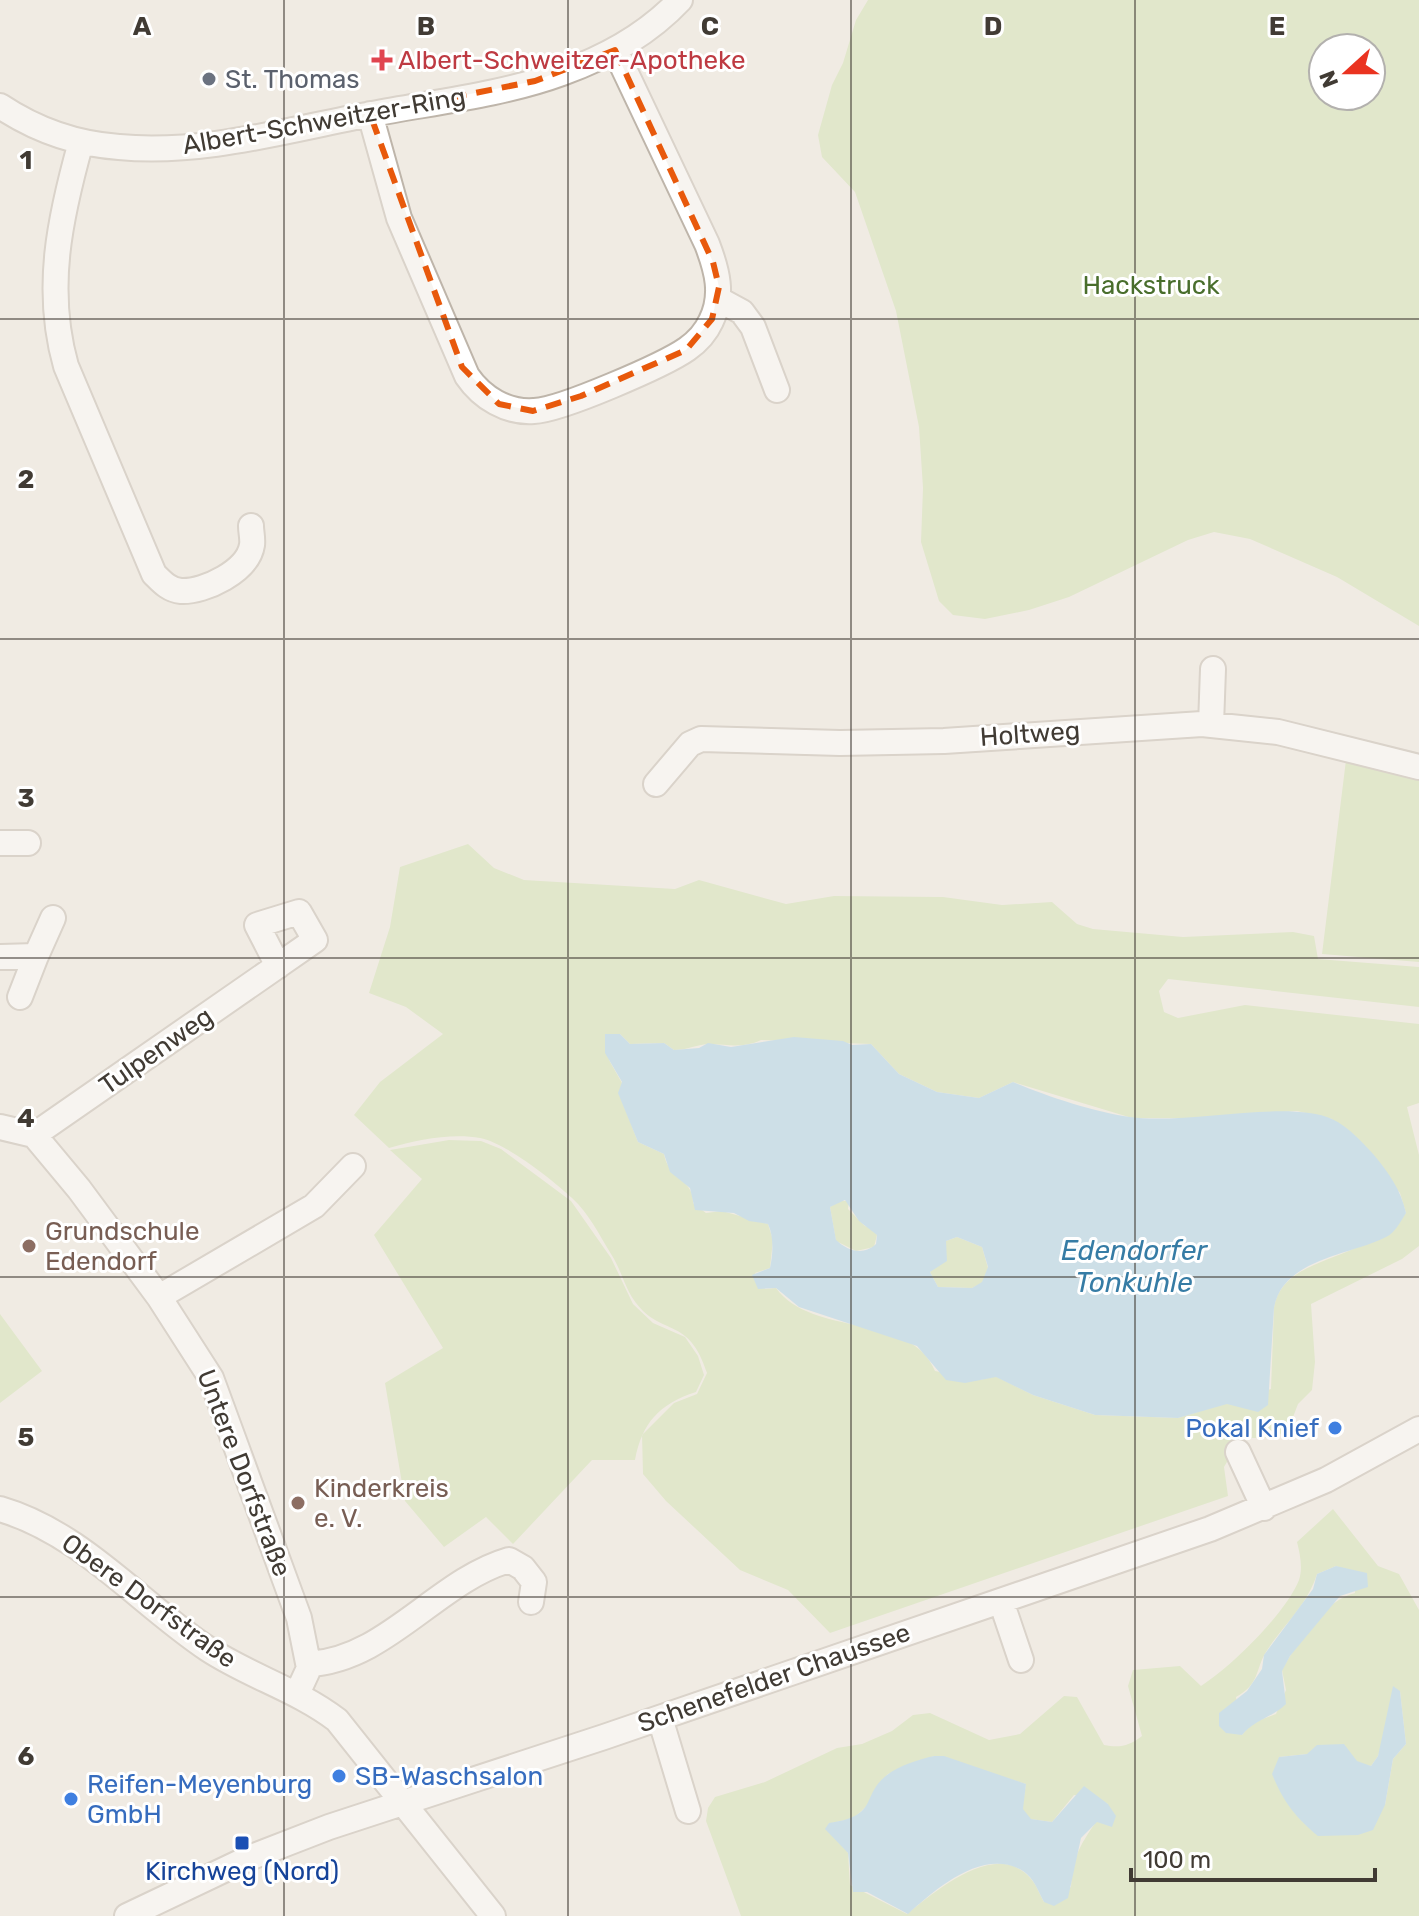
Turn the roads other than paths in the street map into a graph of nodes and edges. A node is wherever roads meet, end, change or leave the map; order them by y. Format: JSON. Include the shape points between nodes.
{"nodes":[{"id":1,"x":680,"y":0,"type":"edge"},
{"id":2,"x":615,"y":50,"type":"junction"},
{"id":3,"x":0,"y":106,"type":"edge"},
{"id":4,"x":370,"y":114,"type":"junction"},
{"id":5,"x":81,"y":142,"type":"junction"},
{"id":6,"x":718,"y":299,"type":"junction"},
{"id":7,"x":777,"y":390,"type":"dead end"},
{"id":8,"x":251,"y":526,"type":"dead end"},
{"id":9,"x":1213,"y":669,"type":"dead end"},
{"id":10,"x":1211,"y":725,"type":"junction"},
{"id":11,"x":1419,"y":767,"type":"edge"},
{"id":12,"x":656,"y":784,"type":"dead end"},
{"id":13,"x":0,"y":843,"type":"edge"},
{"id":14,"x":28,"y":843,"type":"dead end"},
{"id":15,"x":53,"y":918,"type":"dead end"},
{"id":16,"x":36,"y":956,"type":"junction"},
{"id":17,"x":0,"y":957,"type":"edge"},
{"id":18,"x":278,"y":966,"type":"dead end"},
{"id":19,"x":20,"y":997,"type":"dead end"},
{"id":20,"x":0,"y":1127,"type":"edge"},
{"id":21,"x":34,"y":1135,"type":"junction"},
{"id":22,"x":353,"y":1166,"type":"dead end"},
{"id":23,"x":159,"y":1297,"type":"junction"},
{"id":24,"x":1418,"y":1431,"type":"edge"},
{"id":25,"x":1238,"y":1452,"type":"dead end"},
{"id":26,"x":1264,"y":1508,"type":"junction"},
{"id":27,"x":0,"y":1509,"type":"edge"},
{"id":28,"x":1001,"y":1601,"type":"junction"},
{"id":29,"x":531,"y":1602,"type":"dead end"},
{"id":30,"x":1021,"y":1660,"type":"dead end"},
{"id":31,"x":309,"y":1664,"type":"junction"},
{"id":32,"x":297,"y":1694,"type":"junction"},
{"id":33,"x":660,"y":1718,"type":"junction"},
{"id":34,"x":400,"y":1802,"type":"junction"},
{"id":35,"x":688,"y":1811,"type":"dead end"},
{"id":36,"x":127,"y":1916,"type":"edge"},
{"id":37,"x":493,"y":1916,"type":"edge"}],
"edges":[{"from":1,"to":2,"type":"street","name":"Albert-Schweitzer-Ring"},
{"from":2,"to":4,"type":"street","name":"Albert-Schweitzer-Ring","via":[[535,81]]},
{"from":2,"to":6,"type":"street","via":[[707,244]]},
{"from":3,"to":5,"type":"street","name":"Albert-Schweitzer-Ring"},
{"from":4,"to":5,"type":"street","name":"Albert-Schweitzer-Ring","via":[[211,145],[140,148]]},
{"from":4,"to":6,"type":"street","via":[[393,200],[457,356],[471,382],[499,404],[517,410],[545,409],[681,353],[708,327]]},
{"from":5,"to":8,"type":"street","via":[[58,241],[57,330],[66,366],[154,574],[180,591],[232,573],[252,546]]},
{"from":6,"to":7,"type":"street","via":[[742,312],[753,327]]},
{"from":9,"to":10,"type":"street"},
{"from":10,"to":11,"type":"street","name":"Holtweg","via":[[1278,732]]},
{"from":10,"to":12,"type":"street","name":"Holtweg","via":[[876,743],[701,739],[691,742]]},
{"from":13,"to":14,"type":"street"},
{"from":15,"to":16,"type":"street"},
{"from":16,"to":17,"type":"street"},
{"from":16,"to":19,"type":"street"},
{"from":18,"to":21,"type":"street","name":"Tulpenweg"},
{"from":20,"to":21,"type":"street"},
{"from":21,"to":23,"type":"street","name":"Untere Dorfstraße"},
{"from":22,"to":23,"type":"street","via":[[305,1212]]},
{"from":23,"to":31,"type":"street","name":"Untere Dorfstraße","via":[[202,1362],[229,1421],[299,1618]]},
{"from":24,"to":26,"type":"street","name":"Schenefelder Chaussee"},
{"from":25,"to":26,"type":"street"},
{"from":26,"to":28,"type":"street","name":"Schenefelder Chaussee"},
{"from":27,"to":32,"type":"street","name":"Obere Dorfstraße","via":[[64,1539],[212,1651]]},
{"from":28,"to":30,"type":"street"},
{"from":28,"to":33,"type":"street","name":"Schenefelder Chaussee"},
{"from":29,"to":31,"type":"street","via":[[534,1582],[509,1560],[486,1567],[364,1648],[336,1662]]},
{"from":31,"to":32,"type":"street"},
{"from":32,"to":34,"type":"street","via":[[344,1727]]},
{"from":33,"to":34,"type":"street","name":"Schenefelder Chaussee"},
{"from":33,"to":35,"type":"street"},
{"from":34,"to":36,"type":"street","name":"Schenefelder Chaussee","via":[[249,1858]]},
{"from":34,"to":37,"type":"street"}]}
